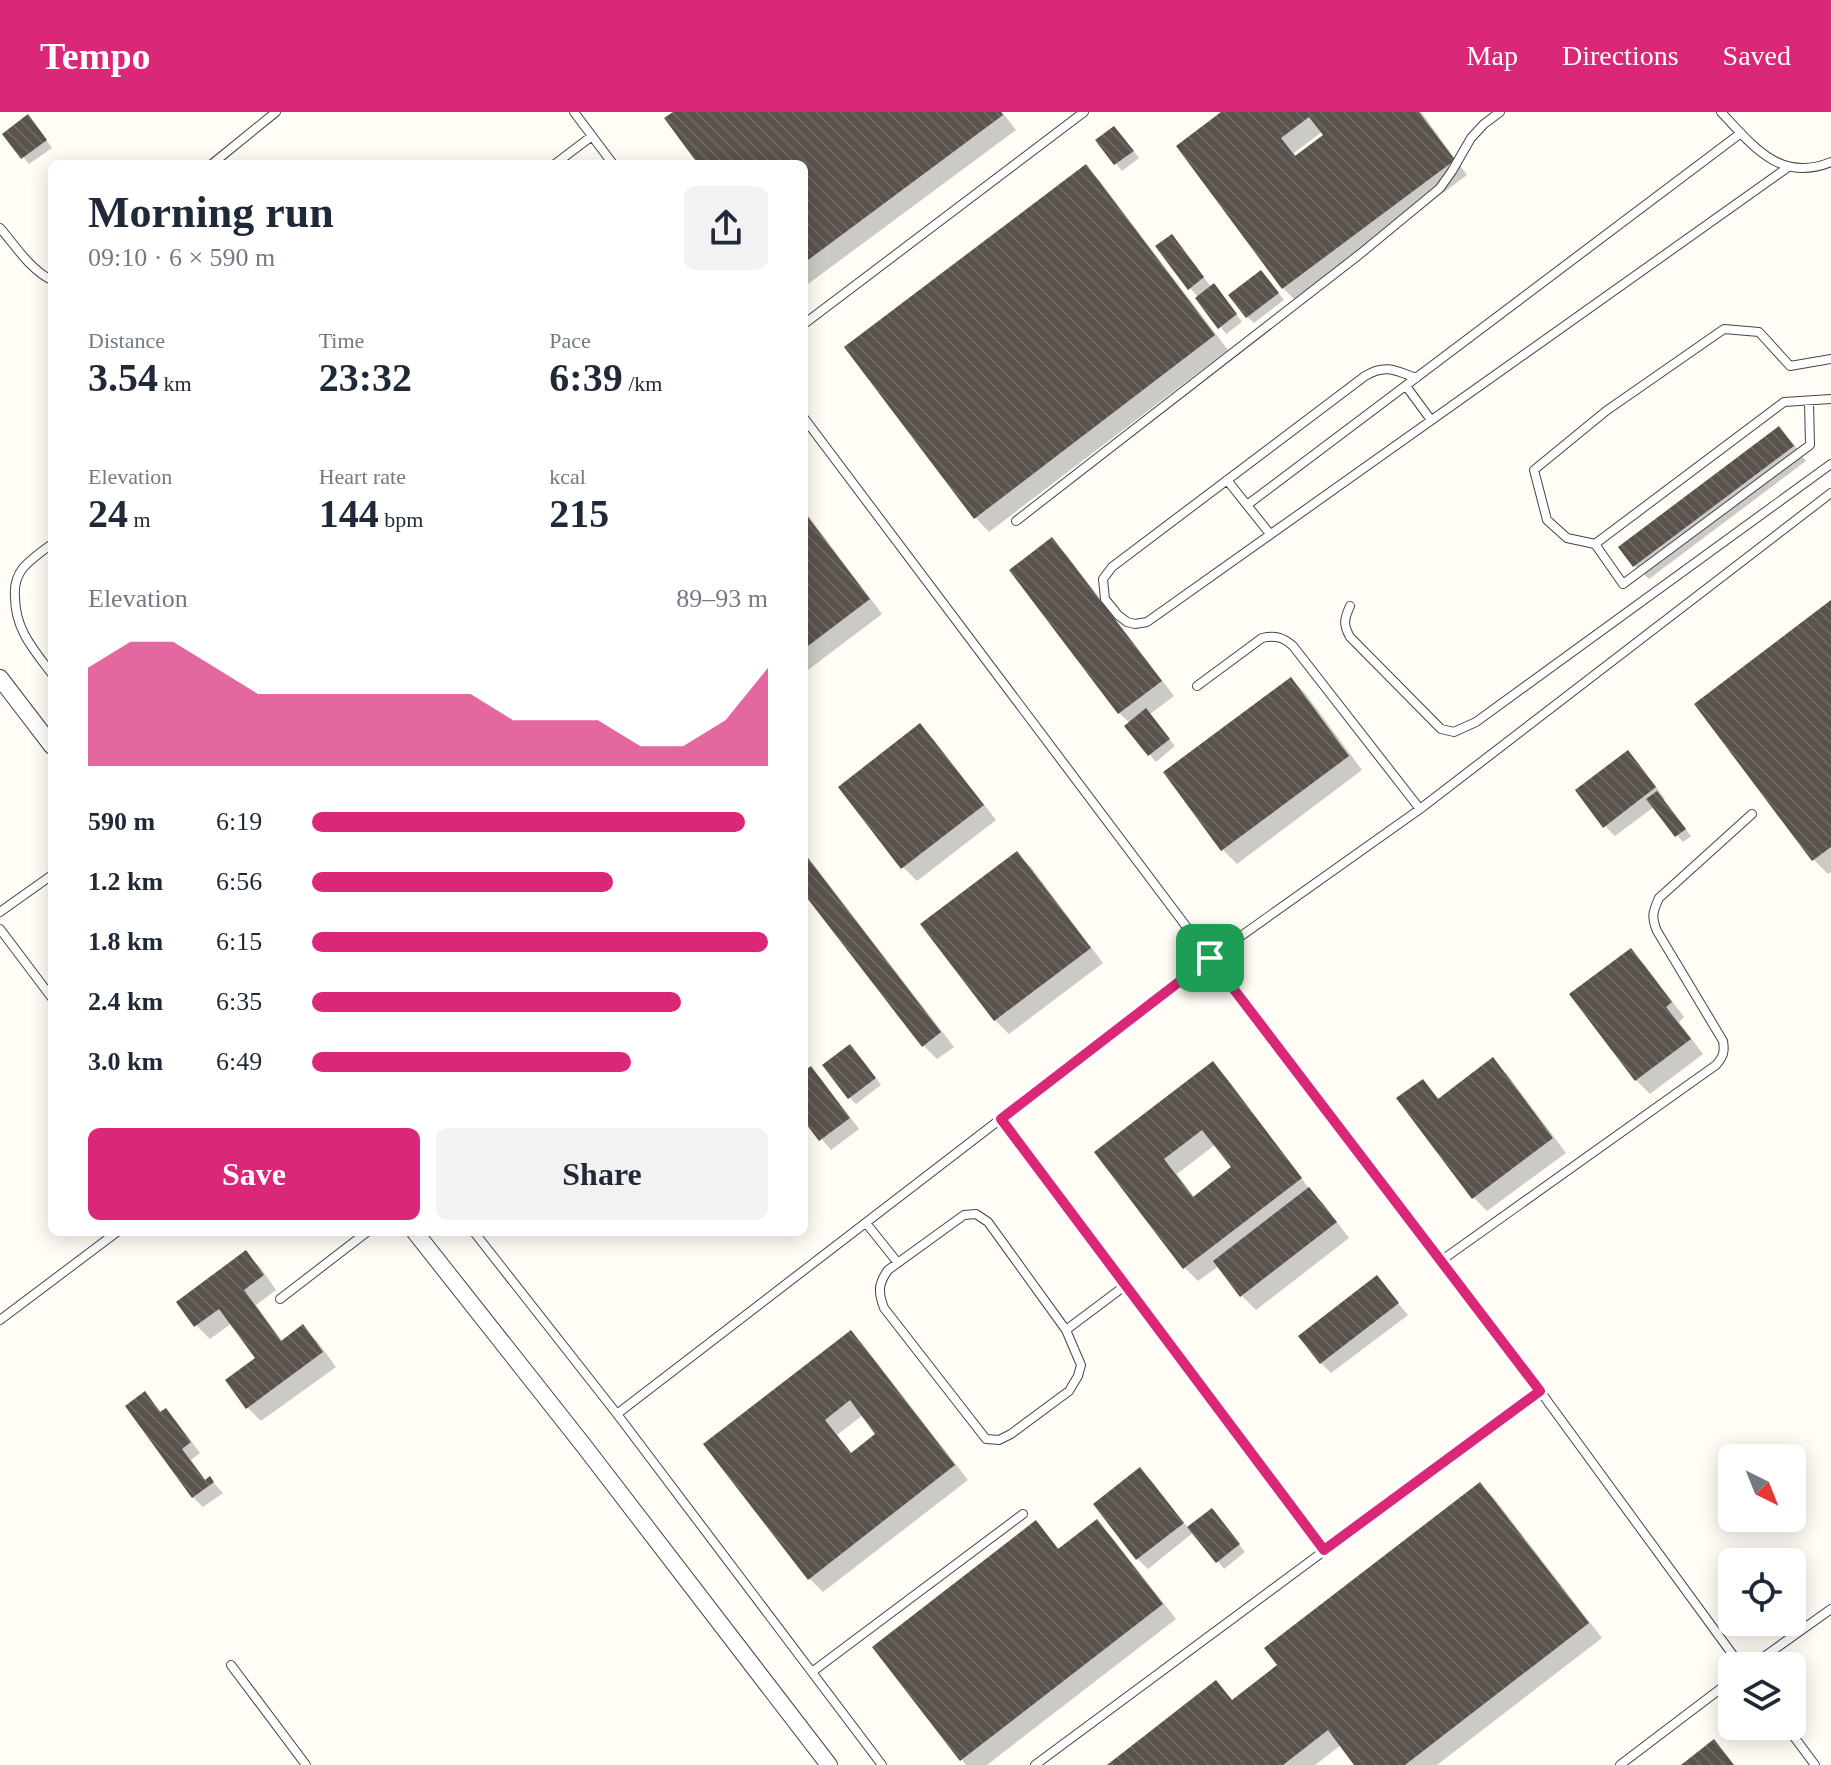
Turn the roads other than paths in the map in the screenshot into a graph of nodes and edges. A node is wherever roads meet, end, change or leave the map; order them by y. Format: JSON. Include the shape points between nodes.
{"nodes":[{"id":1,"x":276,"y":112,"type":"edge"},
{"id":2,"x":574,"y":112,"type":"edge"},
{"id":3,"x":1084,"y":112,"type":"edge"},
{"id":4,"x":1500,"y":112,"type":"edge"},
{"id":5,"x":1721,"y":112,"type":"edge"},
{"id":6,"x":1741,"y":133,"type":"junction"},
{"id":7,"x":592,"y":136,"type":"junction"},
{"id":8,"x":217,"y":160,"type":"edge"},
{"id":9,"x":560,"y":160,"type":"edge"},
{"id":10,"x":610,"y":160,"type":"edge"},
{"id":11,"x":1831,"y":162,"type":"edge"},
{"id":12,"x":1787,"y":168,"type":"junction"},
{"id":13,"x":0,"y":228,"type":"edge"},
{"id":14,"x":48,"y":280,"type":"edge"},
{"id":15,"x":808,"y":321,"type":"edge"},
{"id":16,"x":1831,"y":359,"type":"edge"},
{"id":17,"x":1416,"y":378,"type":"junction"},
{"id":18,"x":1406,"y":386,"type":"junction"},
{"id":19,"x":1831,"y":399,"type":"edge"},
{"id":20,"x":1809,"y":402,"type":"junction"},
{"id":21,"x":1431,"y":420,"type":"junction"},
{"id":22,"x":808,"y":423,"type":"edge"},
{"id":23,"x":1831,"y":464,"type":"edge"},
{"id":24,"x":1227,"y":480,"type":"junction"},
{"id":25,"x":1831,"y":493,"type":"edge"},
{"id":26,"x":1247,"y":505,"type":"junction"},
{"id":27,"x":1016,"y":521,"type":"dead end"},
{"id":28,"x":1270,"y":534,"type":"junction"},
{"id":29,"x":1595,"y":544,"type":"junction"},
{"id":30,"x":48,"y":547,"type":"edge"},
{"id":31,"x":1350,"y":606,"type":"dead end"},
{"id":32,"x":48,"y":669,"type":"edge"},
{"id":33,"x":0,"y":678,"type":"edge"},
{"id":34,"x":1197,"y":686,"type":"dead end"},
{"id":35,"x":48,"y":741,"type":"edge"},
{"id":36,"x":1420,"y":809,"type":"junction"},
{"id":37,"x":1752,"y":814,"type":"dead end"},
{"id":38,"x":48,"y":878,"type":"edge"},
{"id":39,"x":0,"y":912,"type":"edge"},
{"id":40,"x":0,"y":929,"type":"edge"},
{"id":41,"x":1210,"y":958,"type":"junction"},
{"id":42,"x":48,"y":993,"type":"edge"},
{"id":43,"x":1001,"y":1119,"type":"junction"},
{"id":44,"x":866,"y":1223,"type":"junction"},
{"id":45,"x":112,"y":1236,"type":"edge"},
{"id":46,"x":362,"y":1236,"type":"edge"},
{"id":47,"x":418,"y":1236,"type":"edge"},
{"id":48,"x":477,"y":1236,"type":"edge"},
{"id":49,"x":1442,"y":1260,"type":"junction"},
{"id":50,"x":898,"y":1263,"type":"junction"},
{"id":51,"x":1126,"y":1285,"type":"junction"},
{"id":52,"x":280,"y":1299,"type":"dead end"},
{"id":53,"x":0,"y":1320,"type":"edge"},
{"id":54,"x":1066,"y":1330,"type":"junction"},
{"id":55,"x":1540,"y":1391,"type":"junction"},
{"id":56,"x":617,"y":1414,"type":"junction"},
{"id":57,"x":1023,"y":1514,"type":"dead end"},
{"id":58,"x":1324,"y":1550,"type":"junction"},
{"id":59,"x":1831,"y":1609,"type":"edge"},
{"id":60,"x":1731,"y":1652,"type":"edge"},
{"id":61,"x":1771,"y":1652,"type":"edge"},
{"id":62,"x":231,"y":1665,"type":"dead end"},
{"id":63,"x":812,"y":1672,"type":"junction"},
{"id":64,"x":1718,"y":1691,"type":"edge"},
{"id":65,"x":1796,"y":1740,"type":"edge"},
{"id":66,"x":306,"y":1765,"type":"edge"},
{"id":67,"x":829,"y":1765,"type":"edge"},
{"id":68,"x":882,"y":1765,"type":"edge"},
{"id":69,"x":1035,"y":1765,"type":"edge"},
{"id":70,"x":1620,"y":1765,"type":"edge"},
{"id":71,"x":1815,"y":1765,"type":"edge"}],
"edges":[{"from":1,"to":8,"type":"lane"},
{"from":2,"to":7,"type":"lane"},
{"from":3,"to":15,"type":"lane"},
{"from":4,"to":27,"type":"lane","via":[[1471,138],[1440,188]]},
{"from":5,"to":6,"type":"lane"},
{"from":6,"to":12,"type":"lane"},
{"from":6,"to":17,"type":"lane"},
{"from":7,"to":9,"type":"lane"},
{"from":7,"to":10,"type":"lane"},
{"from":11,"to":12,"type":"lane"},
{"from":12,"to":21,"type":"lane"},
{"from":13,"to":14,"type":"lane"},
{"from":16,"to":29,"type":"lane","via":[[1790,366],[1759,332],[1724,329],[1606,411],[1534,470],[1547,520],[1567,538]]},
{"from":17,"to":18,"type":"lane"},
{"from":17,"to":24,"type":"lane","via":[[1385,368],[1374,370]]},
{"from":18,"to":21,"type":"lane"},
{"from":18,"to":26,"type":"lane"},
{"from":19,"to":20,"type":"lane"},
{"from":20,"to":29,"type":"lane","via":[[1784,402]]},
{"from":20,"to":29,"type":"lane","via":[[1810,445],[1623,584]]},
{"from":21,"to":28,"type":"lane"},
{"from":22,"to":41,"type":"lane"},
{"from":23,"to":31,"type":"lane","via":[[1476,722],[1454,732],[1441,729],[1350,637],[1344,628]]},
{"from":24,"to":26,"type":"lane"},
{"from":24,"to":28,"type":"lane","via":[[1112,567],[1103,579],[1111,607],[1127,622],[1147,622]]},
{"from":25,"to":36,"type":"lane"},
{"from":26,"to":28,"type":"lane"},
{"from":30,"to":32,"type":"lane","via":[[22,569],[14,584],[19,627]]},
{"from":33,"to":35,"type":"street"},
{"from":34,"to":36,"type":"lane","via":[[1262,638],[1285,639]]},
{"from":36,"to":41,"type":"lane"},
{"from":37,"to":49,"type":"lane","via":[[1659,898],[1653,910],[1657,931],[1723,1041],[1723,1057]]},
{"from":38,"to":39,"type":"lane"},
{"from":40,"to":42,"type":"lane"},
{"from":41,"to":43,"type":"lane"},
{"from":41,"to":49,"type":"lane"},
{"from":43,"to":44,"type":"lane"},
{"from":43,"to":51,"type":"lane"},
{"from":44,"to":50,"type":"lane"},
{"from":44,"to":56,"type":"lane"},
{"from":45,"to":53,"type":"lane"},
{"from":46,"to":52,"type":"lane"},
{"from":47,"to":67,"type":"street"},
{"from":48,"to":56,"type":"lane"},
{"from":49,"to":55,"type":"lane"},
{"from":50,"to":54,"type":"lane","via":[[964,1215],[976,1214],[988,1222]]},
{"from":50,"to":54,"type":"lane","via":[[879,1282],[884,1308],[986,1439],[1011,1434],[1069,1391],[1081,1365]]},
{"from":51,"to":54,"type":"lane"},
{"from":51,"to":58,"type":"lane"},
{"from":55,"to":58,"type":"lane"},
{"from":55,"to":60,"type":"lane"},
{"from":56,"to":63,"type":"lane"},
{"from":57,"to":63,"type":"lane"},
{"from":58,"to":69,"type":"lane"},
{"from":59,"to":61,"type":"lane"},
{"from":62,"to":66,"type":"lane"},
{"from":63,"to":68,"type":"lane"},
{"from":64,"to":70,"type":"lane"},
{"from":65,"to":71,"type":"lane"}]}
